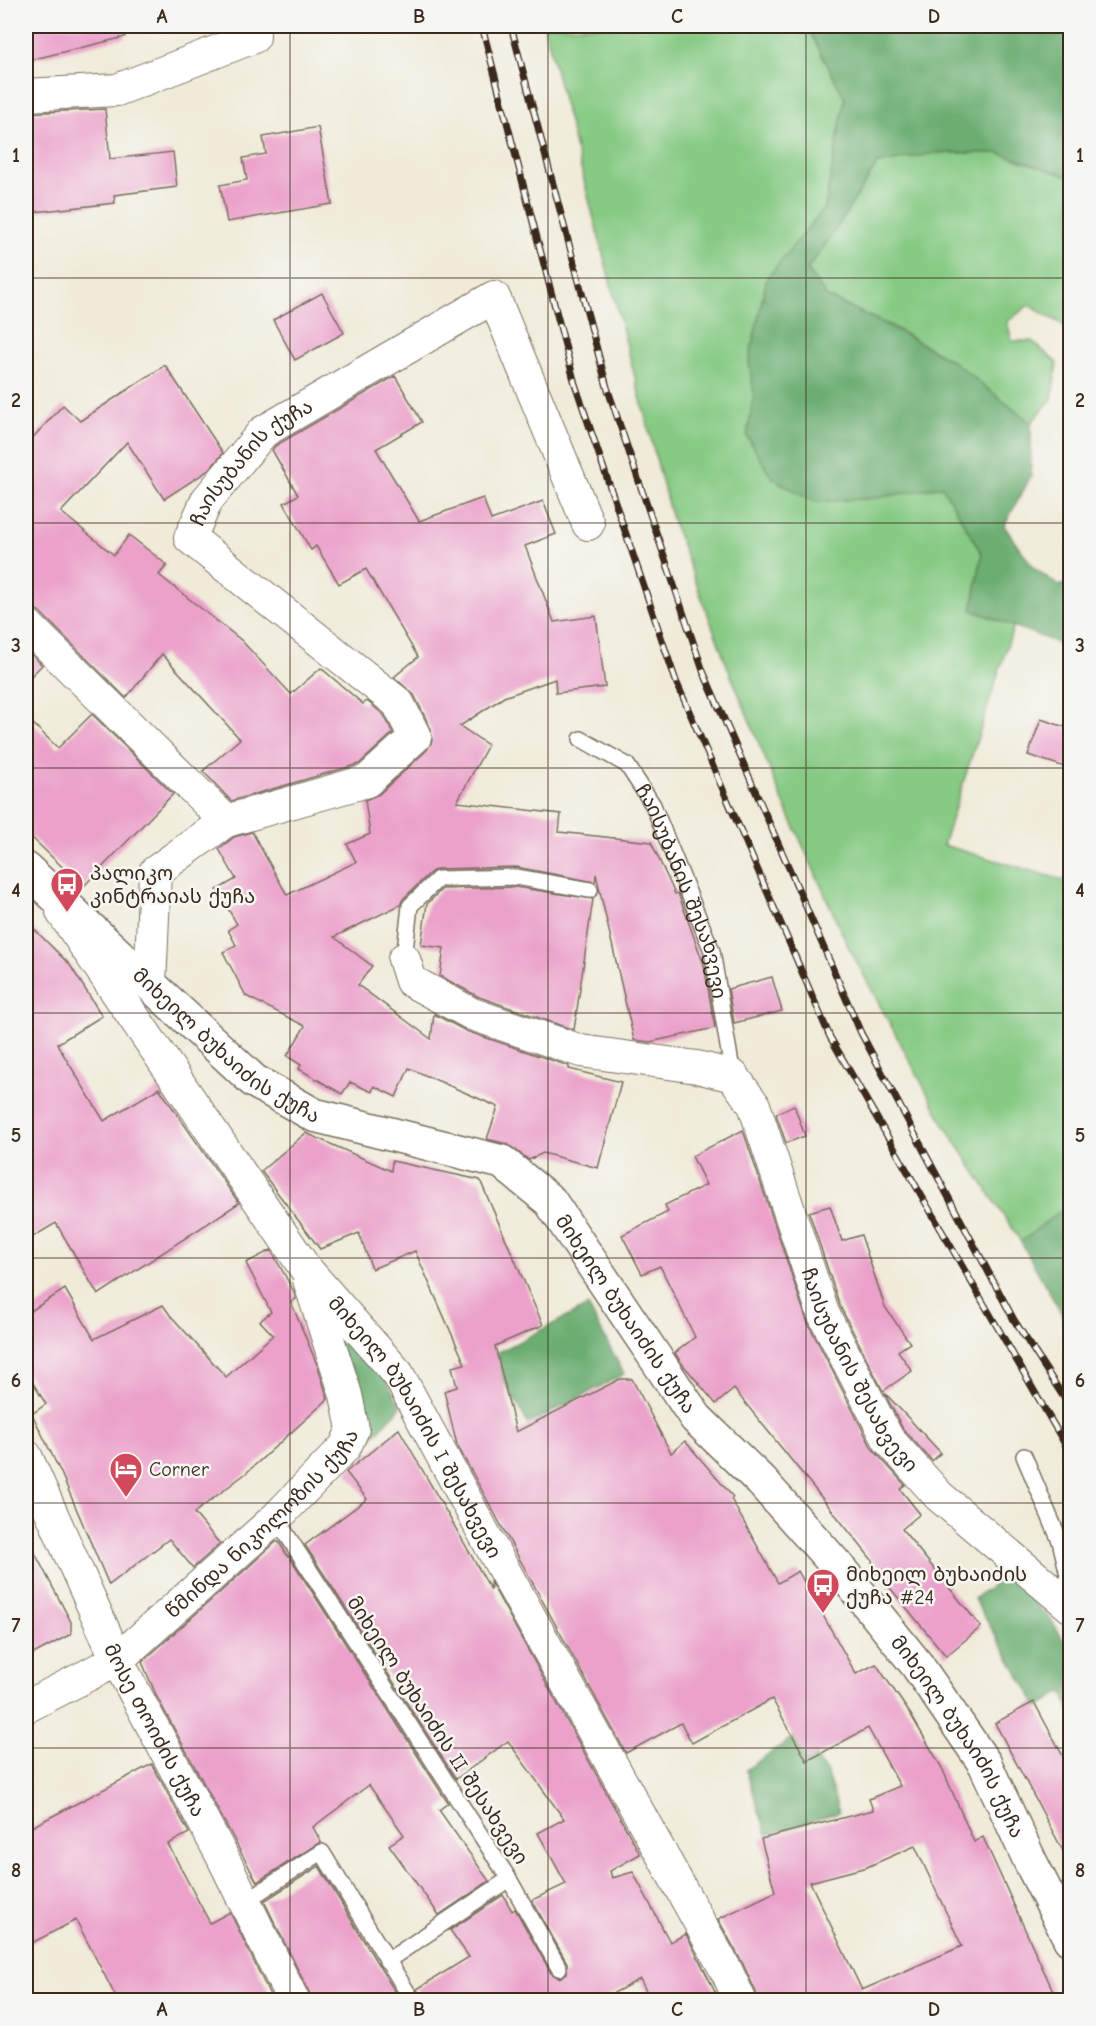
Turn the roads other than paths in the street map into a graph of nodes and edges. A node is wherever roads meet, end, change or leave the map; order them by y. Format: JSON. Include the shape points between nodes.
{"nodes":[{"id":1,"x":254,"y":26,"type":"edge"},
{"id":2,"x":26,"y":95,"type":"edge"},
{"id":3,"x":588,"y":524,"type":"dead end"},
{"id":4,"x":26,"y":624,"type":"edge"},
{"id":5,"x":581,"y":739,"type":"dead end"},
{"id":6,"x":226,"y":821,"type":"junction"},
{"id":7,"x":34,"y":876,"type":"edge"},
{"id":8,"x":590,"y":890,"type":"dead end"},
{"id":9,"x":404,"y":959,"type":"joint"},
{"id":10,"x":150,"y":984,"type":"junction"},
{"id":11,"x":734,"y":1076,"type":"junction"},
{"id":12,"x":305,"y":1268,"type":"junction"},
{"id":13,"x":26,"y":1456,"type":"edge"},
{"id":14,"x":1024,"y":1456,"type":"dead end"},
{"id":15,"x":276,"y":1518,"type":"junction"},
{"id":16,"x":1071,"y":1583,"type":"edge"},
{"id":17,"x":1071,"y":1606,"type":"edge"},
{"id":18,"x":117,"y":1659,"type":"junction"},
{"id":19,"x":26,"y":1707,"type":"edge"},
{"id":20,"x":509,"y":1879,"type":"junction"},
{"id":21,"x":244,"y":1902,"type":"junction"},
{"id":22,"x":1071,"y":1939,"type":"edge"},
{"id":23,"x":387,"y":1961,"type":"junction"},
{"id":24,"x":559,"y":1968,"type":"dead end"},
{"id":25,"x":293,"y":2001,"type":"edge"},
{"id":26,"x":412,"y":2001,"type":"edge"},
{"id":27,"x":740,"y":2001,"type":"edge"}],
"edges":[{"from":1,"to":2,"type":"street","via":[[254,37],[117,90]]},
{"from":3,"to":6,"type":"street","name":"ჩაისუბანის ქუჩა","via":[[494,297],[263,432],[207,500],[190,538],[398,703],[415,737],[367,781]]},
{"from":4,"to":6,"type":"street"},
{"from":5,"to":11,"type":"lane","name":"ჩაისუბანის შესახვევი","via":[[627,765],[653,804],[712,951]]},
{"from":6,"to":10,"type":"street","name":"ჩაისუბანის ქუჩა","via":[[154,872]]},
{"from":7,"to":10,"type":"street","name":"მიხეილ ბუხაიძის ქუჩა"},
{"from":7,"to":12,"type":"street","name":"მიხეილ ბუხაიძის I შესახვევი"},
{"from":8,"to":9,"type":"lane","via":[[516,877],[438,879],[410,906]]},
{"from":9,"to":11,"type":"street","via":[[411,981],[472,1014],[581,1052],[697,1067]]},
{"from":10,"to":22,"type":"street","name":"მიხეილ ბუხაიძის ქუჩა","via":[[254,1081],[314,1115],[502,1162],[550,1201],[696,1418],[838,1567],[917,1665],[985,1764]]},
{"from":11,"to":17,"type":"street","name":"ჩაისუბანის შესახვევი","via":[[754,1105],[823,1313],[888,1439],[939,1496]]},
{"from":12,"to":15,"type":"street","name":"წმინდა ნიკოლოზის ქუჩა","via":[[346,1395],[353,1429],[345,1447]]},
{"from":12,"to":27,"type":"street","name":"მიხეილ ბუხაიძის I შესახვევი","via":[[398,1374]]},
{"from":13,"to":18,"type":"street","name":"მოსე თოიძის ქუჩა"},
{"from":14,"to":16,"type":"lane","via":[[1060,1541]]},
{"from":15,"to":18,"type":"street","name":"წმინდა ნიკოლოზის ქუჩა"},
{"from":15,"to":20,"type":"lane","name":"მიხეილ ბუხაიძის II შესახვევი"},
{"from":18,"to":19,"type":"street","name":"წმინდა ნიკოლოზის ქუჩა"},
{"from":18,"to":21,"type":"street","name":"მოსე თოიძის ქუჩა"},
{"from":20,"to":23,"type":"lane"},
{"from":20,"to":24,"type":"lane","name":"მიხეილ ბუხაიძის II შესახვევი"},
{"from":21,"to":23,"type":"lane","via":[[322,1852]]},
{"from":21,"to":25,"type":"street","name":"მოსე თოიძის ქუჩა"},
{"from":23,"to":26,"type":"lane"}]}
